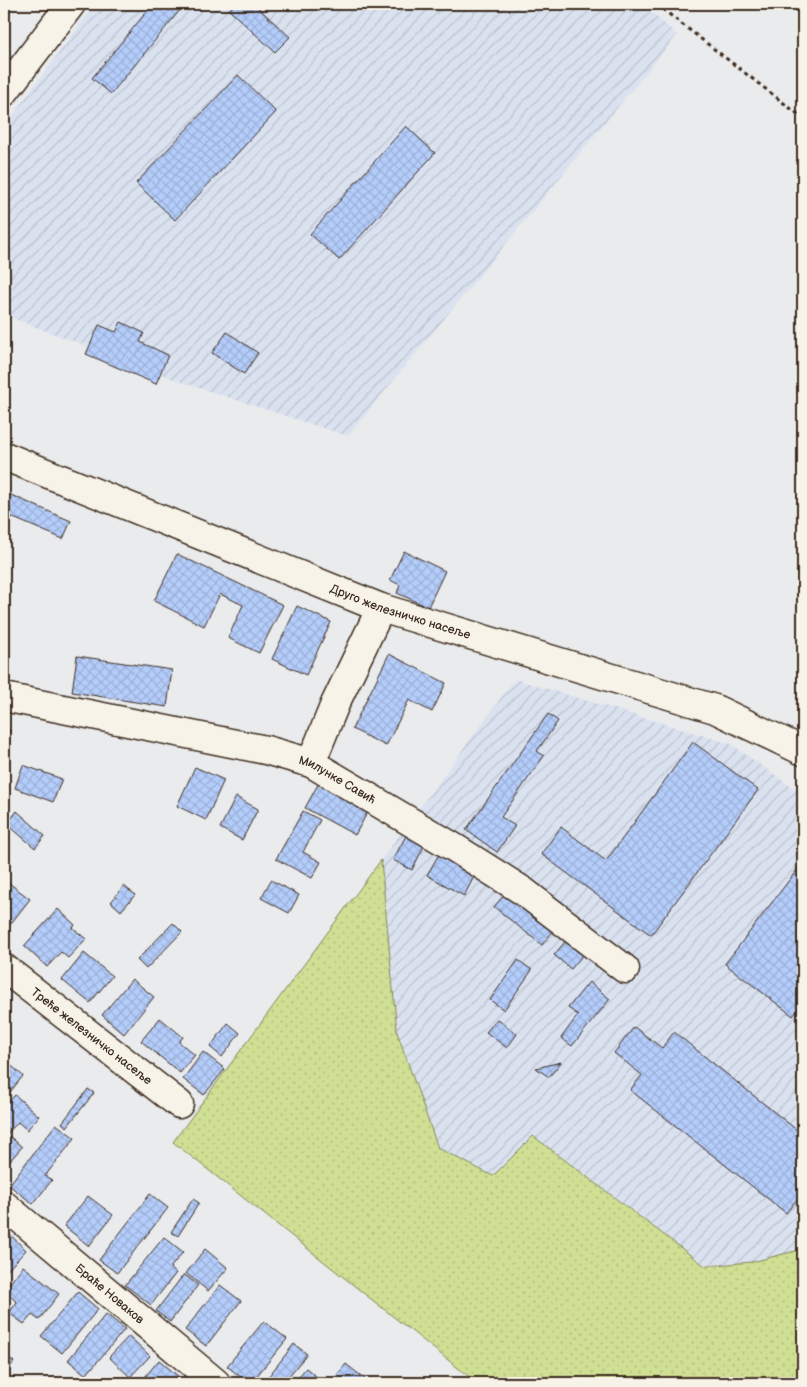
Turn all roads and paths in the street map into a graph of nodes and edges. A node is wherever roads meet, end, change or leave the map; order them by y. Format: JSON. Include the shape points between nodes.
{"nodes":[{"id":1,"x":71,"y":4,"type":"edge"},
{"id":2,"x":656,"y":4,"type":"edge"},
{"id":3,"x":4,"y":92,"type":"edge"},
{"id":4,"x":803,"y":118,"type":"edge"},
{"id":5,"x":4,"y":456,"type":"edge"},
{"id":6,"x":381,"y":608,"type":"junction"},
{"id":7,"x":4,"y":697,"type":"edge"},
{"id":8,"x":803,"y":751,"type":"edge"},
{"id":9,"x":311,"y":762,"type":"junction"},
{"id":10,"x":4,"y":968,"type":"edge"},
{"id":11,"x":624,"y":969,"type":"dead end"},
{"id":12,"x":179,"y":1104,"type":"dead end"},
{"id":13,"x":4,"y":1205,"type":"edge"},
{"id":14,"x":216,"y":1383,"type":"edge"}],
"edges":[{"from":1,"to":3,"type":"street"},
{"from":2,"to":4,"type":"path"},
{"from":5,"to":6,"type":"street","name":"Друго железничко насеље"},
{"from":6,"to":8,"type":"street","name":"Друго железничко насеље","via":[[715,709]]},
{"from":6,"to":9,"type":"street"},
{"from":7,"to":9,"type":"street","name":"Милунке Савић"},
{"from":9,"to":11,"type":"street","name":"Милунке Савић","via":[[523,891]]},
{"from":10,"to":12,"type":"street","name":"Треће железничко насеље"},
{"from":13,"to":14,"type":"street","name":"Браће Новаков"}]}
